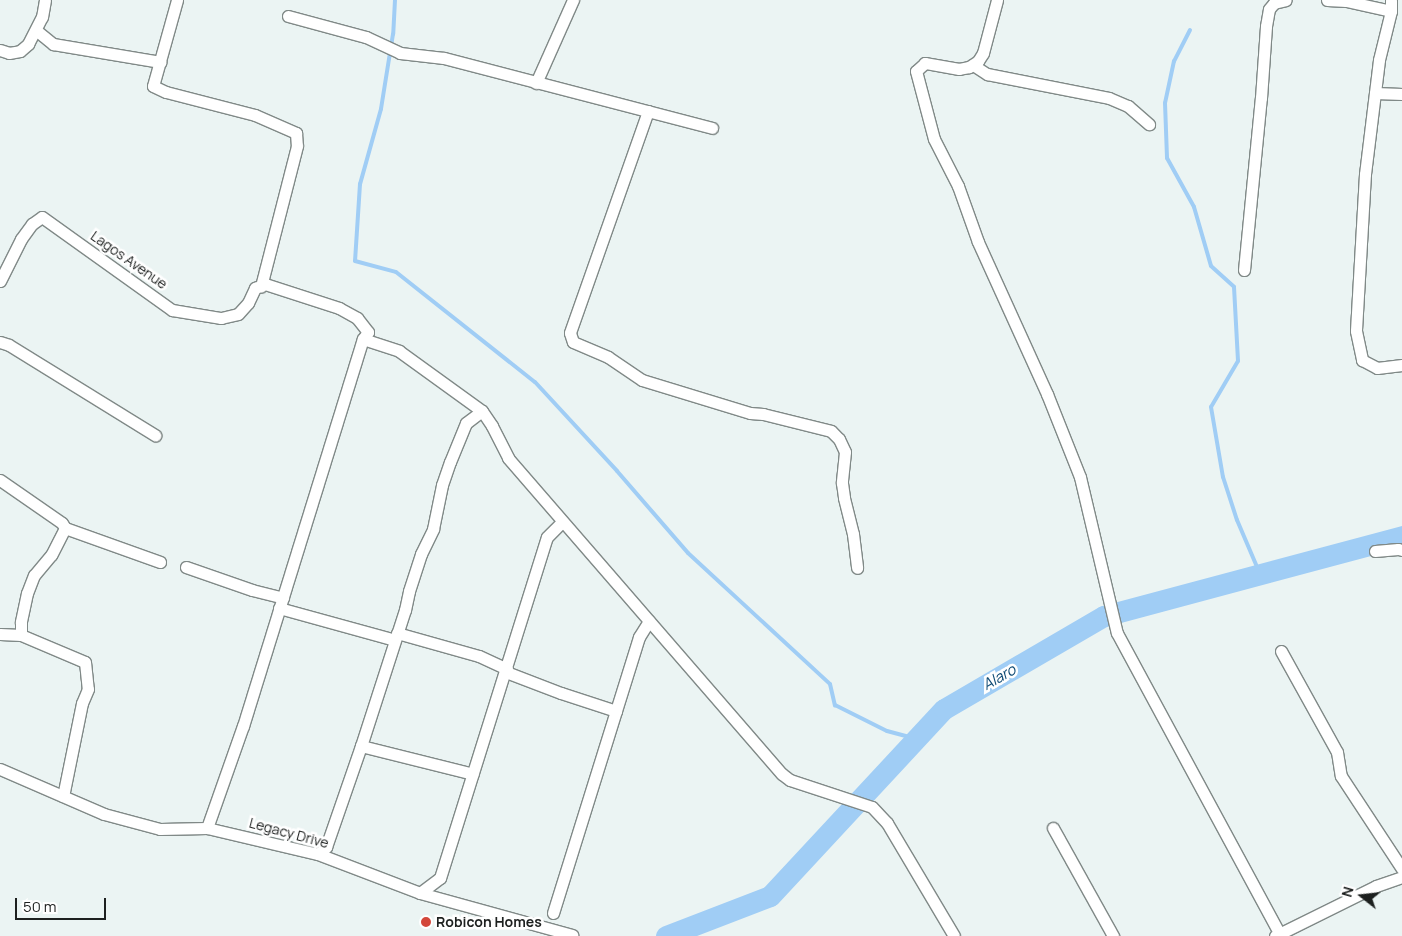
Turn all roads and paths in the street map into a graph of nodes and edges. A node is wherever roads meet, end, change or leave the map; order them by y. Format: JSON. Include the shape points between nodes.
{"nodes":[{"id":1,"x":45,"y":0,"type":"edge"},
{"id":2,"x":176,"y":0,"type":"edge"},
{"id":3,"x":573,"y":0,"type":"edge"},
{"id":4,"x":997,"y":0,"type":"edge"},
{"id":5,"x":1286,"y":0,"type":"edge"},
{"id":6,"x":1327,"y":0,"type":"edge"},
{"id":7,"x":1391,"y":5,"type":"edge"},
{"id":8,"x":288,"y":16,"type":"dead end"},
{"id":9,"x":37,"y":31,"type":"junction"},
{"id":10,"x":0,"y":50,"type":"edge"},
{"id":11,"x":160,"y":62,"type":"junction"},
{"id":12,"x":973,"y":65,"type":"junction"},
{"id":13,"x":536,"y":83,"type":"junction"},
{"id":14,"x":1376,"y":93,"type":"junction"},
{"id":15,"x":1402,"y":94,"type":"edge"},
{"id":16,"x":648,"y":111,"type":"junction"},
{"id":17,"x":1149,"y":124,"type":"dead end"},
{"id":18,"x":712,"y":128,"type":"dead end"},
{"id":19,"x":1244,"y":270,"type":"dead end"},
{"id":20,"x":0,"y":281,"type":"edge"},
{"id":21,"x":263,"y":285,"type":"junction"},
{"id":22,"x":363,"y":339,"type":"junction"},
{"id":23,"x":0,"y":342,"type":"edge"},
{"id":24,"x":1402,"y":365,"type":"edge"},
{"id":25,"x":482,"y":412,"type":"junction"},
{"id":26,"x":155,"y":435,"type":"dead end"},
{"id":27,"x":0,"y":480,"type":"edge"},
{"id":28,"x":562,"y":522,"type":"junction"},
{"id":29,"x":65,"y":528,"type":"junction"},
{"id":30,"x":1402,"y":550,"type":"edge"},
{"id":31,"x":1375,"y":551,"type":"dead end"},
{"id":32,"x":160,"y":562,"type":"dead end"},
{"id":33,"x":186,"y":566,"type":"dead end"},
{"id":34,"x":857,"y":568,"type":"dead end"},
{"id":35,"x":281,"y":603,"type":"junction"},
{"id":36,"x":649,"y":621,"type":"junction"},
{"id":37,"x":0,"y":634,"type":"edge"},
{"id":38,"x":21,"y":635,"type":"junction"},
{"id":39,"x":396,"y":636,"type":"junction"},
{"id":40,"x":1281,"y":651,"type":"dead end"},
{"id":41,"x":507,"y":671,"type":"junction"},
{"id":42,"x":616,"y":711,"type":"junction"},
{"id":43,"x":361,"y":746,"type":"junction"},
{"id":44,"x":0,"y":769,"type":"edge"},
{"id":45,"x":474,"y":774,"type":"junction"},
{"id":46,"x":63,"y":796,"type":"junction"},
{"id":47,"x":207,"y":828,"type":"junction"},
{"id":48,"x":1053,"y":828,"type":"dead end"},
{"id":49,"x":318,"y":854,"type":"junction"},
{"id":50,"x":1402,"y":869,"type":"edge"},
{"id":51,"x":1402,"y":878,"type":"edge"},
{"id":52,"x":420,"y":893,"type":"junction"},
{"id":53,"x":552,"y":913,"type":"dead end"},
{"id":54,"x":572,"y":935,"type":"edge"},
{"id":55,"x":1278,"y":935,"type":"edge"},
{"id":56,"x":954,"y":936,"type":"edge"},
{"id":57,"x":1113,"y":936,"type":"edge"}],
"edges":[{"from":1,"to":9,"type":"street"},
{"from":2,"to":11,"type":"street"},
{"from":3,"to":13,"type":"street"},
{"from":4,"to":12,"type":"street","via":[[983,53]]},
{"from":5,"to":19,"type":"street","via":[[1274,3],[1269,9],[1266,26]]},
{"from":6,"to":7,"type":"street"},
{"from":7,"to":14,"type":"street","via":[[1379,60]]},
{"from":8,"to":13,"type":"street","via":[[366,37],[400,53],[444,58]]},
{"from":9,"to":10,"type":"street","via":[[20,51],[9,53]]},
{"from":9,"to":11,"type":"street","via":[[53,44]]},
{"from":11,"to":21,"type":"street","via":[[153,86],[255,115],[296,133],[297,146]]},
{"from":12,"to":17,"type":"street","via":[[987,74],[1109,98],[1128,106]]},
{"from":12,"to":55,"type":"street","via":[[954,69],[925,63],[916,71],[937,148],[958,186],[978,242],[1077,468],[1117,633]]},
{"from":13,"to":16,"type":"street"},
{"from":14,"to":15,"type":"street"},
{"from":14,"to":24,"type":"street","via":[[1365,174],[1356,331],[1362,360],[1377,368]]},
{"from":16,"to":18,"type":"street"},
{"from":16,"to":34,"type":"street","via":[[570,333],[573,342],[608,357],[642,380],[750,413],[830,432],[839,439],[846,452],[842,483]]},
{"from":20,"to":21,"type":"street","name":"Lagos Avenue","via":[[21,239],[42,217],[172,310],[221,318],[238,314],[255,288]]},
{"from":21,"to":22,"type":"street","via":[[339,308],[357,318],[368,332]]},
{"from":22,"to":25,"type":"street","via":[[400,351]]},
{"from":22,"to":35,"type":"street"},
{"from":23,"to":26,"type":"street"},
{"from":25,"to":28,"type":"street","via":[[508,458]]},
{"from":25,"to":39,"type":"street","via":[[466,423],[450,462],[433,529],[421,554]]},
{"from":27,"to":29,"type":"street"},
{"from":28,"to":36,"type":"street"},
{"from":28,"to":41,"type":"street","via":[[547,537]]},
{"from":29,"to":32,"type":"street"},
{"from":29,"to":38,"type":"street","via":[[51,555],[34,575],[27,593]]},
{"from":30,"to":31,"type":"street"},
{"from":33,"to":35,"type":"street"},
{"from":35,"to":39,"type":"street"},
{"from":35,"to":47,"type":"street","via":[[244,726]]},
{"from":36,"to":42,"type":"street","via":[[639,637]]},
{"from":36,"to":56,"type":"street","via":[[782,774],[790,780],[872,807],[887,823]]},
{"from":37,"to":38,"type":"street"},
{"from":38,"to":46,"type":"street","via":[[85,662],[88,689],[82,703]]},
{"from":39,"to":41,"type":"street","via":[[479,656]]},
{"from":39,"to":43,"type":"street"},
{"from":40,"to":50,"type":"street","via":[[1337,752],[1341,776]]},
{"from":41,"to":42,"type":"street","via":[[561,694]]},
{"from":41,"to":45,"type":"street"},
{"from":42,"to":53,"type":"street"},
{"from":43,"to":45,"type":"street"},
{"from":43,"to":49,"type":"street","via":[[326,847]]},
{"from":44,"to":46,"type":"street","name":"Legacy Drive"},
{"from":45,"to":52,"type":"street","via":[[440,878]]},
{"from":46,"to":47,"type":"street","name":"Legacy Drive","via":[[104,814],[160,829]]},
{"from":47,"to":49,"type":"street","name":"Legacy Drive"},
{"from":48,"to":57,"type":"street"},
{"from":49,"to":52,"type":"street","name":"Legacy Drive"},
{"from":51,"to":55,"type":"street","via":[[1376,886]]},
{"from":52,"to":54,"type":"street","name":"Legacy Drive"}]}
